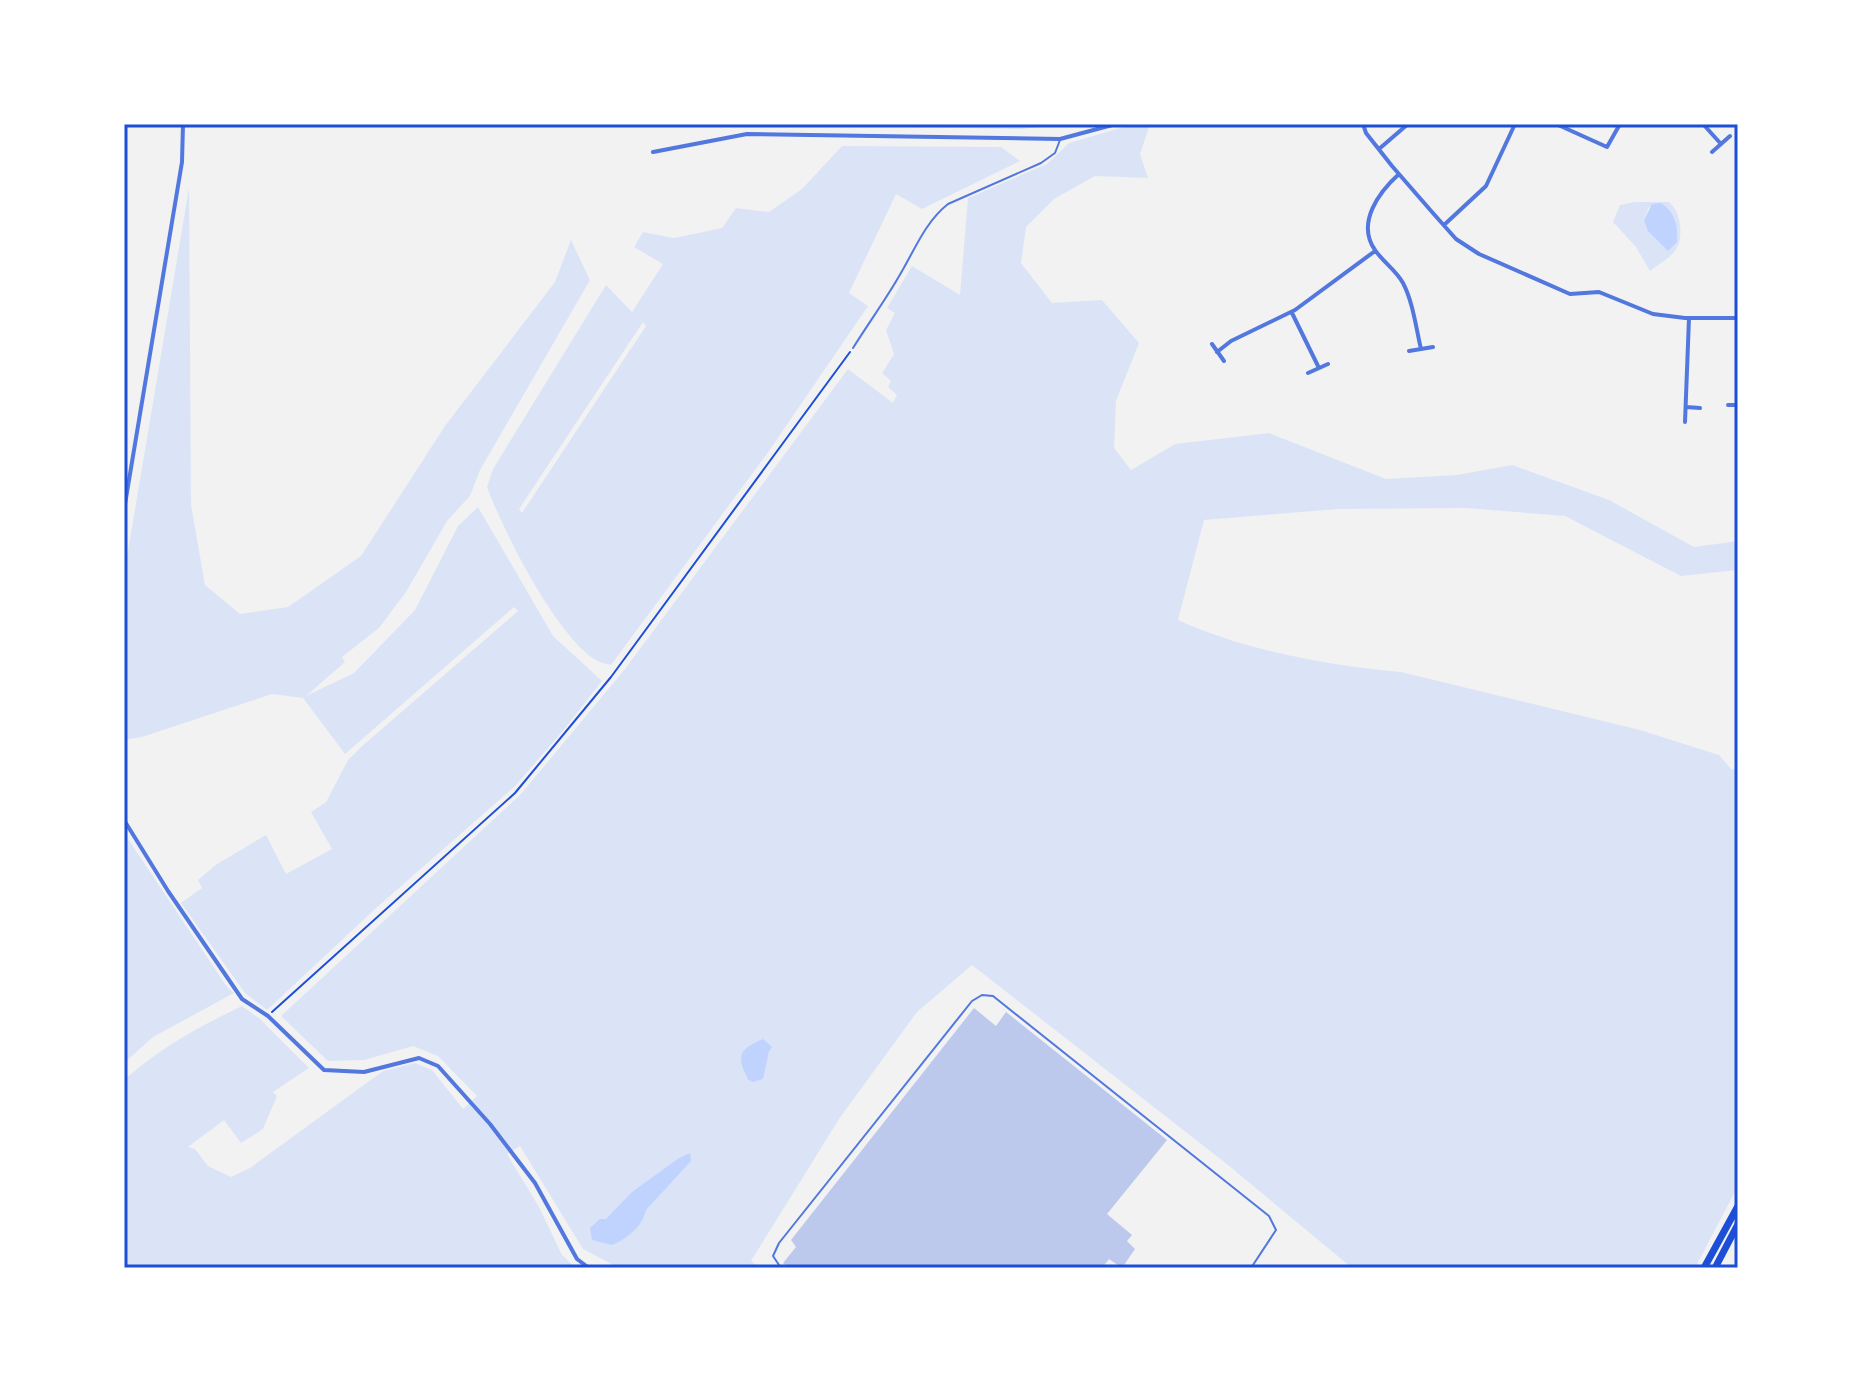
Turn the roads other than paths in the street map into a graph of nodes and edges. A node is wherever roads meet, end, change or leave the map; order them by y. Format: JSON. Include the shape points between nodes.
{"nodes":[{"id":1,"x":183,"y":124,"type":"edge"},
{"id":2,"x":1116,"y":124,"type":"edge"},
{"id":3,"x":1363,"y":124,"type":"edge"},
{"id":4,"x":1408,"y":124,"type":"edge"},
{"id":5,"x":1515,"y":124,"type":"edge"},
{"id":6,"x":1556,"y":124,"type":"edge"},
{"id":7,"x":1620,"y":124,"type":"edge"},
{"id":8,"x":1703,"y":124,"type":"edge"},
{"id":9,"x":1730,"y":136,"type":"dead end"},
{"id":10,"x":1060,"y":139,"type":"junction"},
{"id":11,"x":1721,"y":144,"type":"junction"},
{"id":12,"x":1379,"y":149,"type":"junction"},
{"id":13,"x":653,"y":152,"type":"dead end"},
{"id":14,"x":1712,"y":152,"type":"dead end"},
{"id":15,"x":1399,"y":174,"type":"junction"},
{"id":16,"x":1444,"y":225,"type":"junction"},
{"id":17,"x":1375,"y":251,"type":"junction"},
{"id":18,"x":1291,"y":312,"type":"junction"},
{"id":19,"x":1689,"y":318,"type":"junction"},
{"id":20,"x":1738,"y":318,"type":"edge"},
{"id":21,"x":1212,"y":344,"type":"dead end"},
{"id":22,"x":1433,"y":347,"type":"dead end"},
{"id":23,"x":853,"y":348,"type":"road end"},
{"id":24,"x":1421,"y":349,"type":"junction"},
{"id":25,"x":1409,"y":351,"type":"dead end"},
{"id":26,"x":1217,"y":352,"type":"junction"},
{"id":27,"x":1224,"y":361,"type":"dead end"},
{"id":28,"x":1328,"y":364,"type":"dead end"},
{"id":29,"x":1319,"y":368,"type":"junction"},
{"id":30,"x":1308,"y":373,"type":"dead end"},
{"id":31,"x":1728,"y":405,"type":"dead end"},
{"id":32,"x":1738,"y":405,"type":"edge"},
{"id":33,"x":1686,"y":407,"type":"junction"},
{"id":34,"x":1700,"y":408,"type":"dead end"},
{"id":35,"x":1685,"y":422,"type":"dead end"},
{"id":36,"x":124,"y":510,"type":"edge"},
{"id":37,"x":124,"y":820,"type":"edge"},
{"id":38,"x":1738,"y":1206,"type":"edge"},
{"id":39,"x":1738,"y":1224,"type":"edge"},
{"id":40,"x":589,"y":1268,"type":"edge"},
{"id":41,"x":781,"y":1268,"type":"edge"},
{"id":42,"x":1251,"y":1268,"type":"edge"},
{"id":43,"x":1704,"y":1268,"type":"edge"},
{"id":44,"x":1715,"y":1268,"type":"edge"}],
"edges":[{"from":1,"to":36,"type":"street","via":[[182,162]]},
{"from":2,"to":10,"type":"street"},
{"from":3,"to":12,"type":"street"},
{"from":4,"to":12,"type":"street"},
{"from":5,"to":16,"type":"street","via":[[1486,186]]},
{"from":6,"to":7,"type":"street","via":[[1607,147]]},
{"from":8,"to":11,"type":"street"},
{"from":9,"to":11,"type":"street"},
{"from":10,"to":13,"type":"street","via":[[747,134]]},
{"from":10,"to":23,"type":"lane","via":[[1055,153],[1041,163],[939,211]]},
{"from":11,"to":14,"type":"street"},
{"from":12,"to":15,"type":"street"},
{"from":15,"to":16,"type":"street"},
{"from":15,"to":17,"type":"street","via":[[1382,189],[1368,224]]},
{"from":16,"to":19,"type":"street","via":[[1479,254],[1570,294],[1599,292],[1653,314]]},
{"from":17,"to":18,"type":"street"},
{"from":17,"to":24,"type":"street","via":[[1403,283]]},
{"from":18,"to":26,"type":"street"},
{"from":18,"to":29,"type":"street"},
{"from":19,"to":20,"type":"street"},
{"from":19,"to":33,"type":"street"},
{"from":21,"to":26,"type":"street"},
{"from":22,"to":24,"type":"street"},
{"from":24,"to":25,"type":"street"},
{"from":26,"to":27,"type":"street"},
{"from":28,"to":29,"type":"street"},
{"from":29,"to":30,"type":"street"},
{"from":31,"to":32,"type":"street"},
{"from":33,"to":34,"type":"street"},
{"from":33,"to":35,"type":"street"},
{"from":37,"to":40,"type":"street","via":[[242,999],[268,1016],[324,1070],[364,1072],[419,1058],[438,1066],[526,1171],[577,1259]]},
{"from":38,"to":43,"type":"main road"},
{"from":39,"to":44,"type":"main road"},
{"from":41,"to":42,"type":"lane","via":[[773,1256],[779,1243],[982,995],[993,996],[1269,1216],[1276,1230]]}]}
